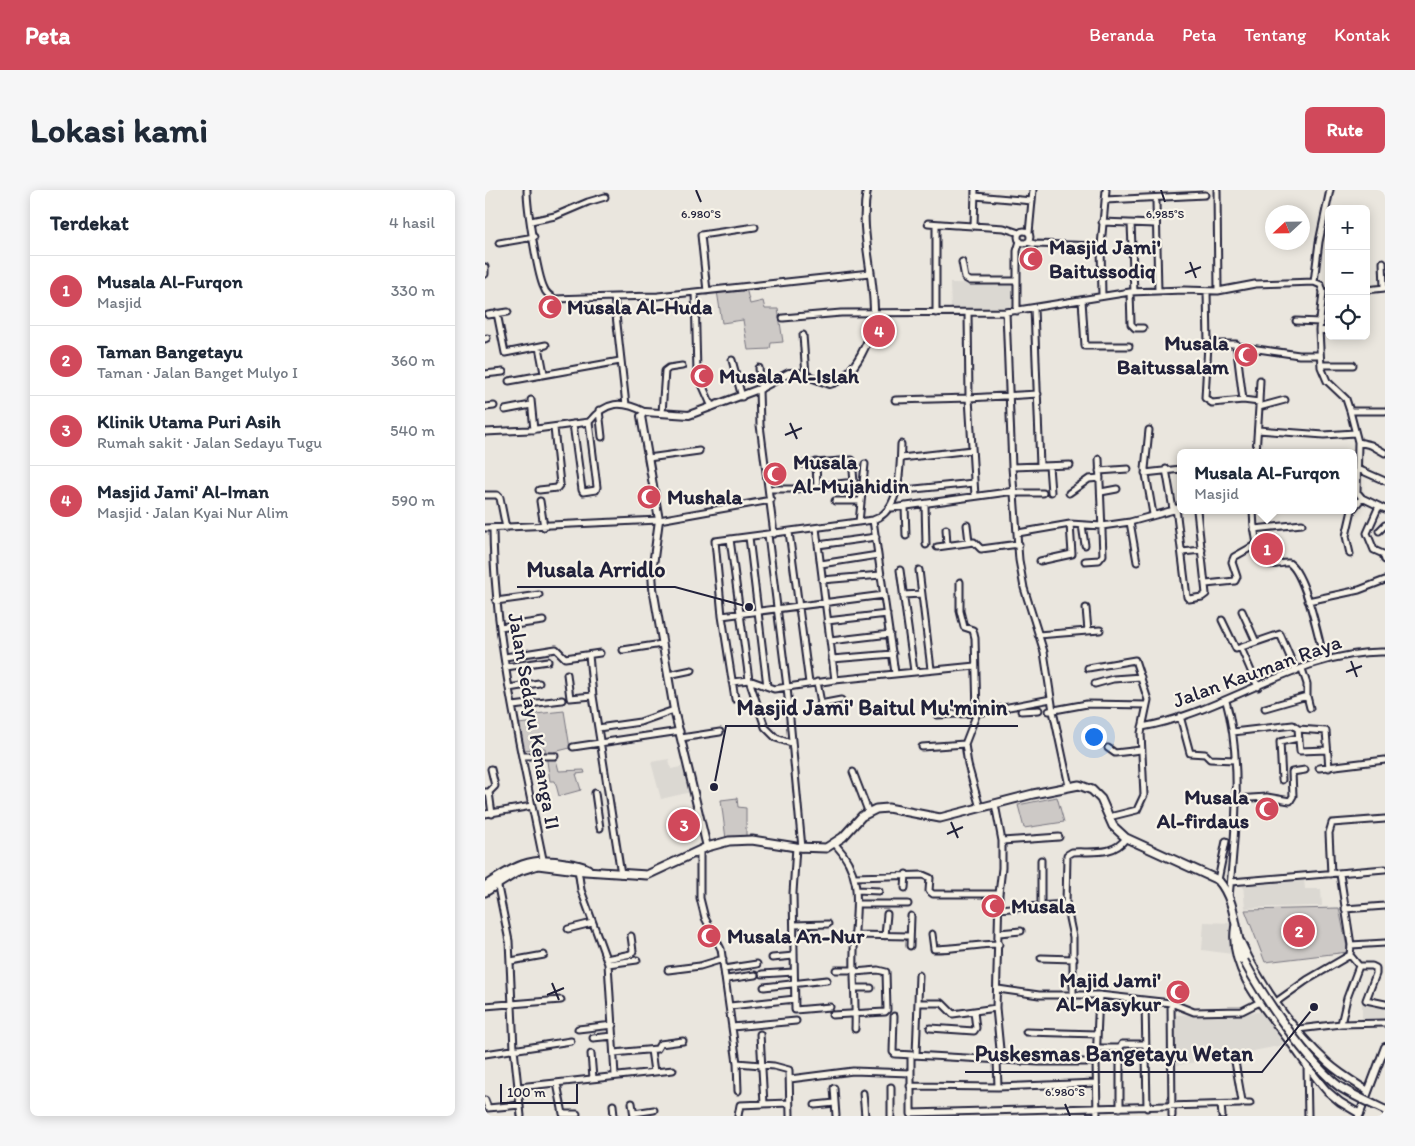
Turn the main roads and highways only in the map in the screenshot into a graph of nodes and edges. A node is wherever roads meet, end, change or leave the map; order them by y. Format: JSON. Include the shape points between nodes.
{"nodes":[{"id":1,"x":553,"y":863,"type":"junction"},
{"id":2,"x":528,"y":865,"type":"junction"},
{"id":3,"x":497,"y":882,"type":"junction"},
{"id":4,"x":485,"y":886,"type":"edge"},
{"id":5,"x":485,"y":892,"type":"edge"},
{"id":6,"x":1385,"y":1110,"type":"edge"}],
"edges":[{"from":1,"to":2,"type":"main road"},
{"from":1,"to":2,"type":"main road","via":[[543,859]]},
{"from":1,"to":6,"type":"main road","bridge":true,"via":[[647,875],[707,847],[729,841],[821,849],[835,844],[868,811],[888,808],[935,818],[1069,786],[1087,786],[1101,799],[1119,833],[1217,880],[1229,897],[1244,961],[1270,1003],[1329,1077],[1355,1096]]},
{"from":2,"to":3,"type":"main road"},
{"from":3,"to":4,"type":"main road"},
{"from":3,"to":5,"type":"main road"}]}
